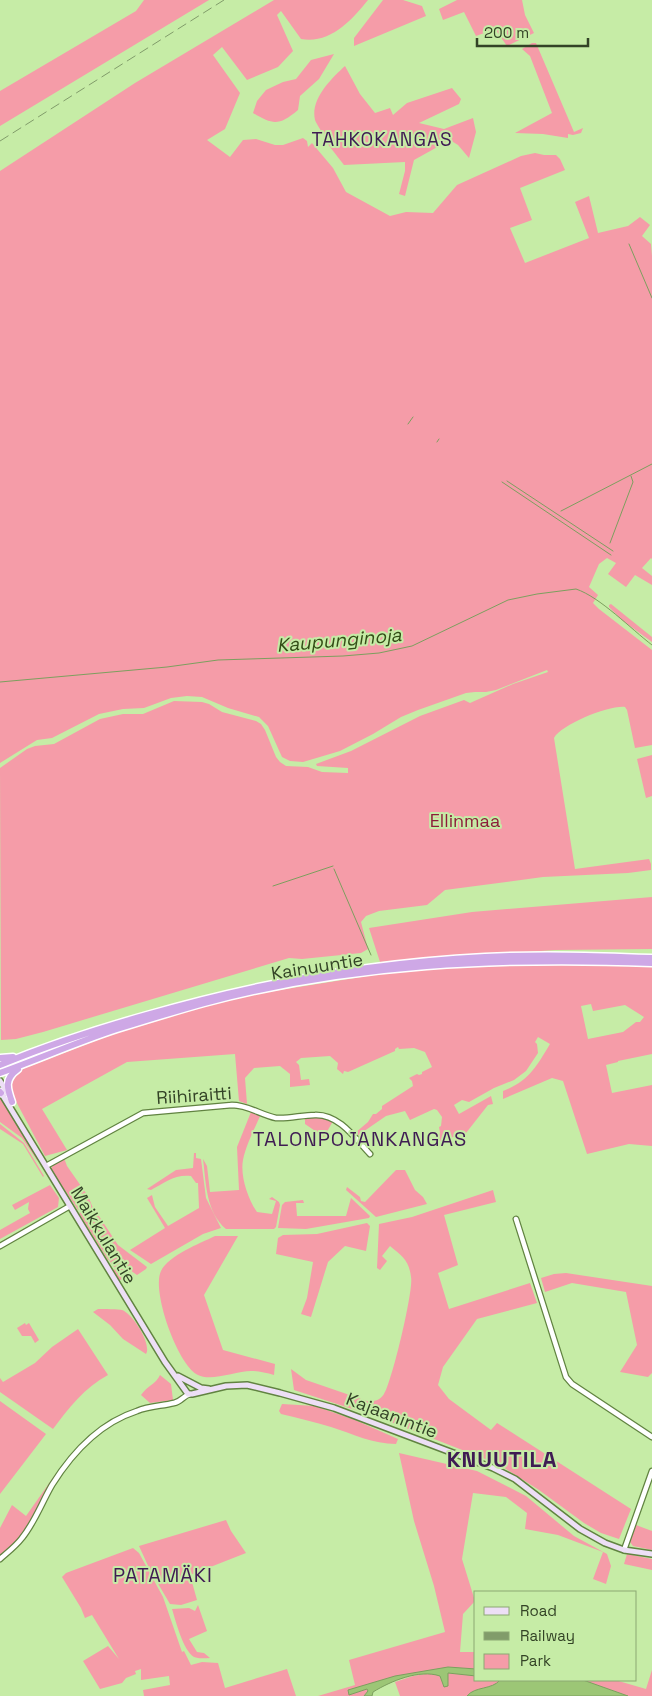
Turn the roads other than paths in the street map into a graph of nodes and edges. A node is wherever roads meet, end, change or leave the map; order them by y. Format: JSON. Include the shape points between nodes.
{"nodes":[{"id":1,"x":652,"y":958,"type":"edge"},
{"id":2,"x":652,"y":963,"type":"edge"},
{"id":3,"x":19,"y":1057,"type":"junction"},
{"id":4,"x":0,"y":1058,"type":"edge"},
{"id":5,"x":24,"y":1064,"type":"junction"},
{"id":6,"x":0,"y":1065,"type":"edge"},
{"id":7,"x":0,"y":1073,"type":"edge"},
{"id":8,"x":0,"y":1080,"type":"edge"},
{"id":9,"x":0,"y":1092,"type":"edge"},
{"id":10,"x":12,"y":1102,"type":"junction"},
{"id":11,"x":16,"y":1115,"type":"junction"},
{"id":12,"x":370,"y":1154,"type":"dead end"},
{"id":13,"x":46,"y":1166,"type":"junction"},
{"id":14,"x":70,"y":1206,"type":"junction"},
{"id":15,"x":516,"y":1219,"type":"dead end"},
{"id":16,"x":0,"y":1246,"type":"edge"},
{"id":17,"x":170,"y":1369,"type":"junction"},
{"id":18,"x":193,"y":1384,"type":"junction"},
{"id":19,"x":216,"y":1388,"type":"junction"},
{"id":20,"x":189,"y":1392,"type":"junction"},
{"id":21,"x":652,"y":1437,"type":"edge"},
{"id":22,"x":652,"y":1471,"type":"edge"},
{"id":23,"x":624,"y":1550,"type":"junction"},
{"id":24,"x":652,"y":1554,"type":"edge"},
{"id":25,"x":0,"y":1559,"type":"edge"}],
"edges":[{"from":1,"to":3,"type":"highway","name":"Kainuuntie","via":[[487,957],[396,964],[315,975],[202,999],[81,1034]]},
{"from":2,"to":5,"type":"highway","name":"Kainuuntie","via":[[476,962],[316,980],[186,1009],[117,1029]]},
{"from":3,"to":4,"type":"highway"},
{"from":3,"to":6,"type":"highway","name":"Kainuuntie"},
{"from":5,"to":7,"type":"highway","name":"Kainuuntie"},
{"from":5,"to":10,"type":"highway","via":[[7,1080]]},
{"from":8,"to":10,"type":"main road","name":"Maikkulantie"},
{"from":9,"to":11,"type":"main road","name":"Maikkulantie"},
{"from":10,"to":11,"type":"main road","name":"Maikkulantie"},
{"from":11,"to":13,"type":"main road","name":"Maikkulantie"},
{"from":12,"to":13,"type":"street","name":"Riihiraitti","via":[[328,1116],[277,1118],[232,1105],[143,1113]]},
{"from":13,"to":14,"type":"main road","name":"Maikkulantie"},
{"from":14,"to":16,"type":"street"},
{"from":14,"to":17,"type":"main road","name":"Maikkulantie"},
{"from":15,"to":21,"type":"street","via":[[566,1377]]},
{"from":17,"to":18,"type":"main road","name":"Maikkulantie"},
{"from":17,"to":20,"type":"main road","name":"Maikkulantie"},
{"from":18,"to":19,"type":"main road","name":"Kajaanintie"},
{"from":18,"to":20,"type":"main road","via":[[187,1385]]},
{"from":18,"to":20,"type":"main road","via":[[196,1390]]},
{"from":19,"to":20,"type":"main road","name":"Kajaanintie"},
{"from":19,"to":23,"type":"main road","name":"Kajaanintie","via":[[247,1385],[334,1408],[492,1468],[534,1492],[580,1529]]},
{"from":20,"to":25,"type":"street","via":[[176,1403],[135,1411],[91,1438],[60,1474],[24,1536]]},
{"from":22,"to":23,"type":"street"},
{"from":23,"to":24,"type":"main road","name":"Kajaanintie"}]}
